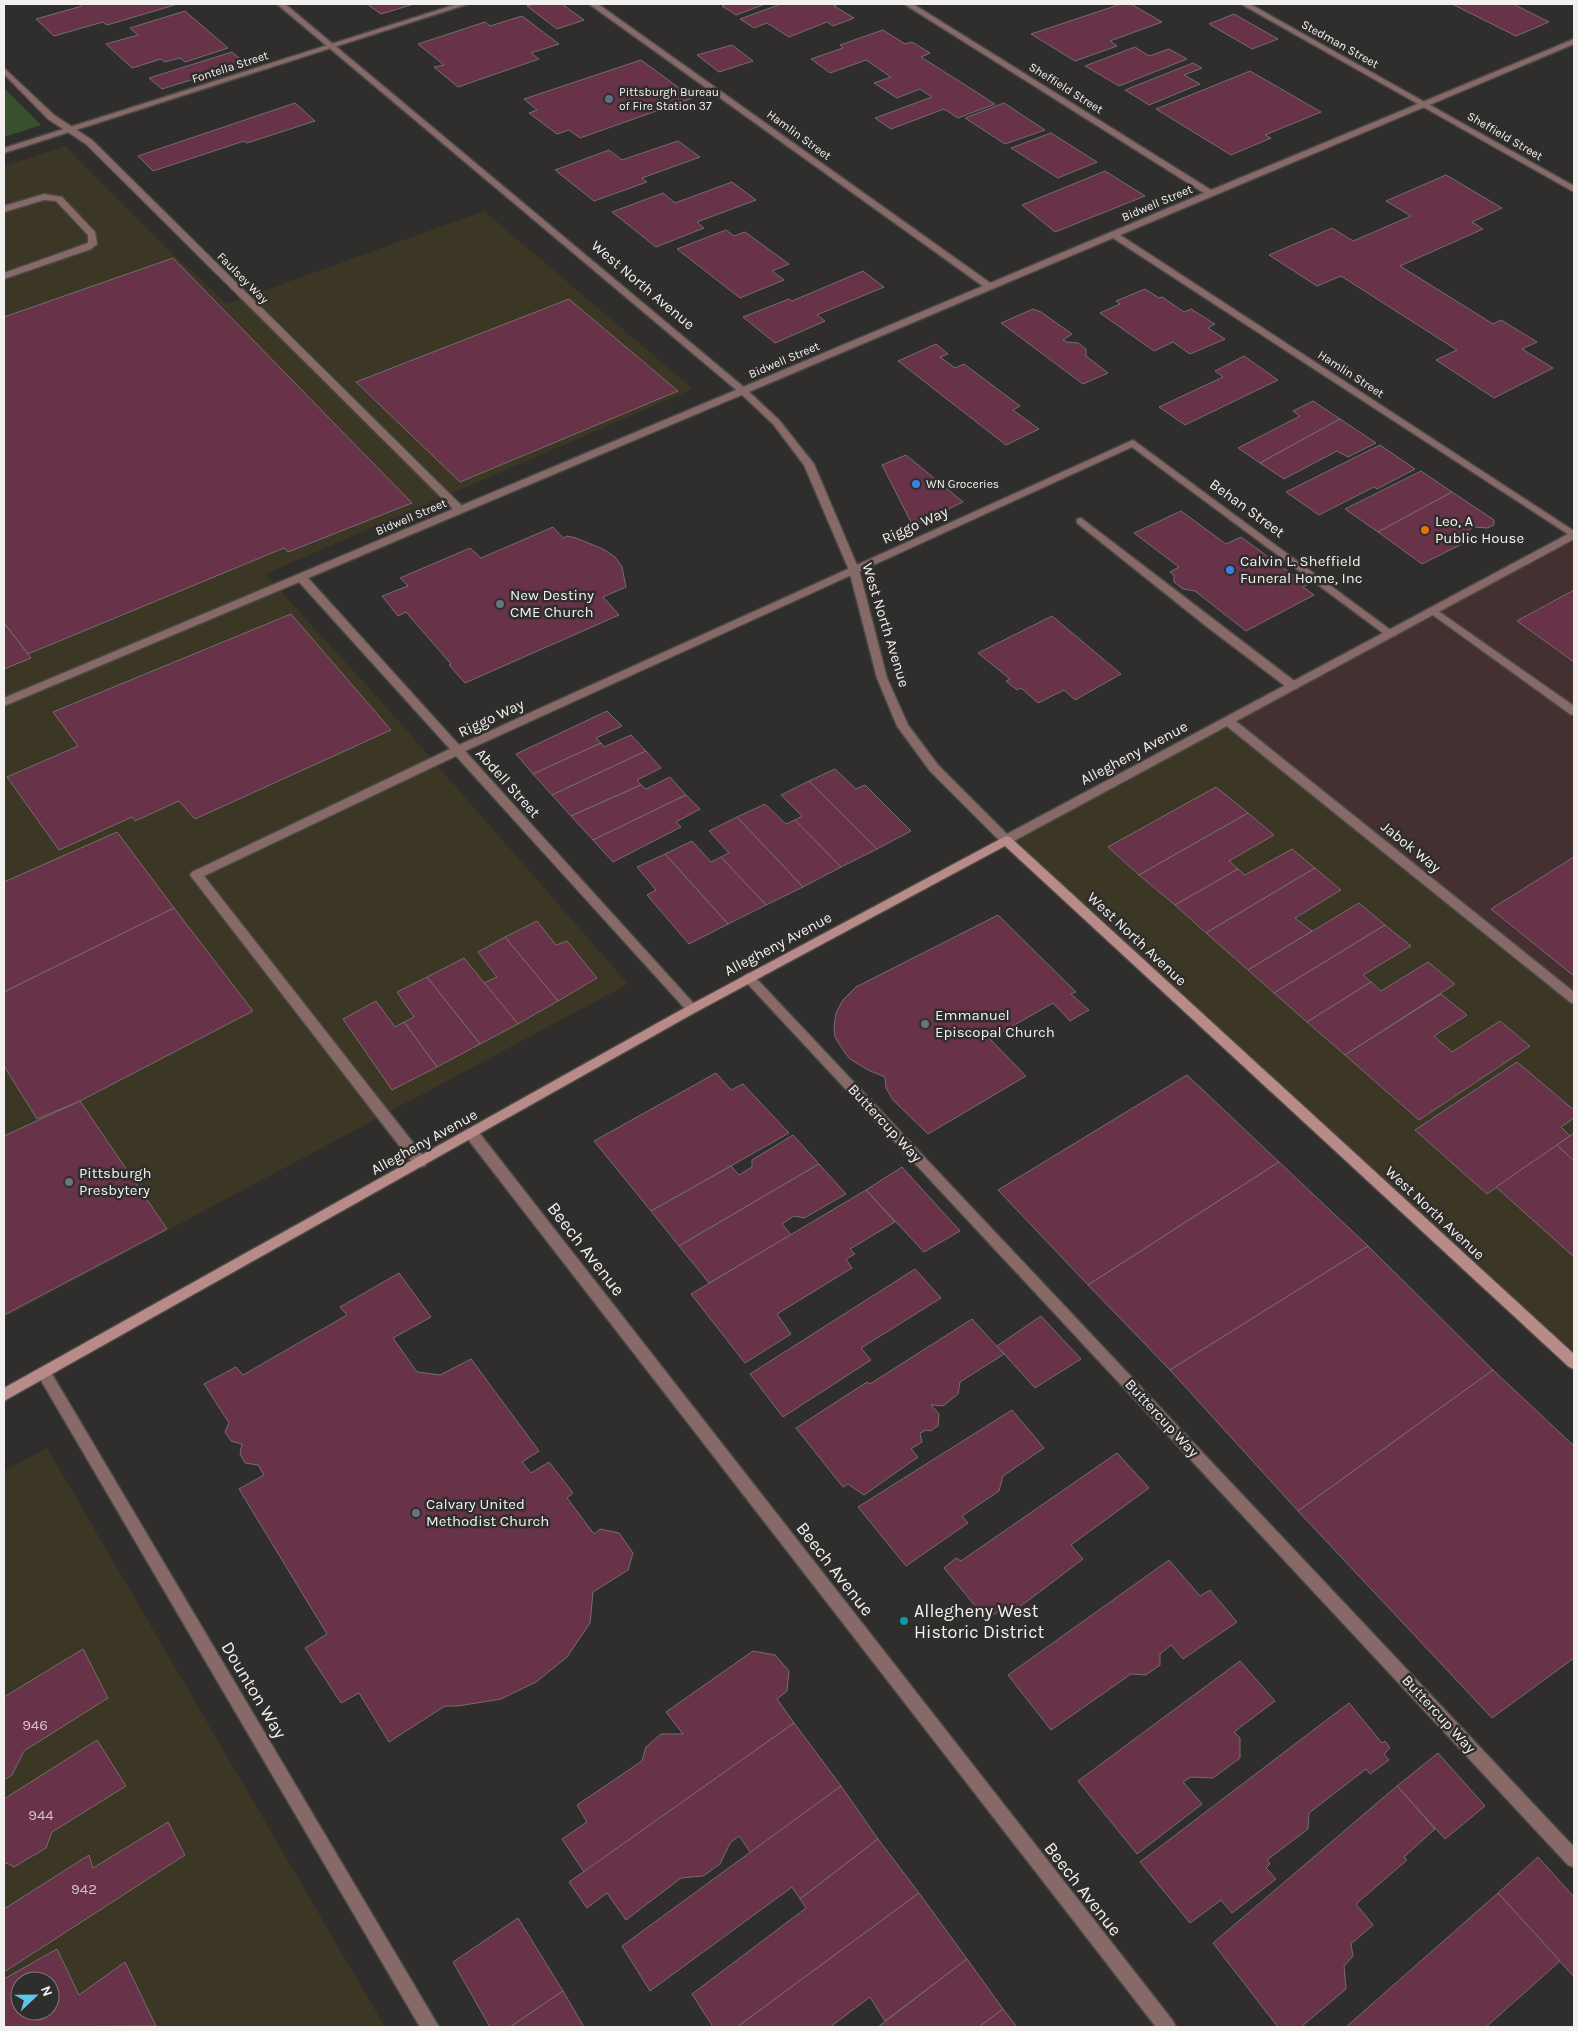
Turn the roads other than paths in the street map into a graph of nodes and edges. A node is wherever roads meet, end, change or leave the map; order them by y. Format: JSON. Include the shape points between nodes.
{"nodes":[{"id":1,"x":280,"y":4,"type":"edge"},
{"id":2,"x":464,"y":4,"type":"edge"},
{"id":3,"x":593,"y":4,"type":"edge"},
{"id":4,"x":908,"y":4,"type":"edge"},
{"id":5,"x":1245,"y":4,"type":"edge"},
{"id":6,"x":1574,"y":41,"type":"edge"},
{"id":7,"x":331,"y":46,"type":"junction"},
{"id":8,"x":4,"y":70,"type":"edge"},
{"id":9,"x":1424,"y":104,"type":"junction"},
{"id":10,"x":70,"y":130,"type":"junction"},
{"id":11,"x":4,"y":151,"type":"edge"},
{"id":12,"x":1574,"y":189,"type":"edge"},
{"id":13,"x":1211,"y":194,"type":"junction"},
{"id":14,"x":4,"y":209,"type":"edge"},
{"id":15,"x":1114,"y":235,"type":"junction"},
{"id":16,"x":4,"y":276,"type":"edge"},
{"id":17,"x":990,"y":287,"type":"junction"},
{"id":18,"x":743,"y":391,"type":"junction"},
{"id":19,"x":1133,"y":443,"type":"joint"},
{"id":20,"x":460,"y":510,"type":"junction"},
{"id":21,"x":1080,"y":521,"type":"dead end"},
{"id":22,"x":1574,"y":535,"type":"edge"},
{"id":23,"x":854,"y":570,"type":"junction"},
{"id":24,"x":301,"y":577,"type":"junction"},
{"id":25,"x":1434,"y":611,"type":"junction"},
{"id":26,"x":1391,"y":634,"type":"junction"},
{"id":27,"x":1294,"y":686,"type":"junction"},
{"id":28,"x":4,"y":702,"type":"edge"},
{"id":29,"x":1574,"y":711,"type":"edge"},
{"id":30,"x":1228,"y":721,"type":"junction"},
{"id":31,"x":458,"y":750,"type":"junction"},
{"id":32,"x":1006,"y":840,"type":"junction"},
{"id":33,"x":750,"y":978,"type":"junction"},
{"id":34,"x":1574,"y":999,"type":"edge"},
{"id":35,"x":692,"y":1009,"type":"junction"},
{"id":36,"x":472,"y":1134,"type":"junction"},
{"id":37,"x":420,"y":1162,"type":"junction"},
{"id":38,"x":1574,"y":1363,"type":"edge"},
{"id":39,"x":44,"y":1373,"type":"junction"},
{"id":40,"x":4,"y":1395,"type":"edge"},
{"id":41,"x":1574,"y":1859,"type":"edge"},
{"id":42,"x":430,"y":2027,"type":"edge"},
{"id":43,"x":1167,"y":2027,"type":"edge"}],
"edges":[{"from":1,"to":7,"type":"street","name":"West North Avenue"},
{"from":2,"to":7,"type":"street","name":"Fontella Street"},
{"from":3,"to":17,"type":"street","name":"Hamlin Street"},
{"from":4,"to":13,"type":"street","name":"Sheffield Street"},
{"from":5,"to":9,"type":"street","name":"Stedman Street"},
{"from":6,"to":9,"type":"street","name":"Bidwell Street"},
{"from":7,"to":10,"type":"street","name":"Fontella Street"},
{"from":7,"to":18,"type":"street","name":"West North Avenue"},
{"from":8,"to":10,"type":"street","name":"Faulsey Way","via":[[51,117]]},
{"from":9,"to":12,"type":"street","name":"Sheffield Street"},
{"from":9,"to":13,"type":"street","name":"Bidwell Street"},
{"from":10,"to":11,"type":"street","name":"Fontella Street"},
{"from":10,"to":20,"type":"street","name":"Faulsey Way","via":[[89,142]]},
{"from":13,"to":15,"type":"street","name":"Bidwell Street"},
{"from":14,"to":16,"type":"street","via":[[44,197],[59,200],[94,239],[88,247]]},
{"from":15,"to":17,"type":"street","name":"Bidwell Street"},
{"from":15,"to":22,"type":"street","name":"Hamlin Street"},
{"from":17,"to":18,"type":"street","name":"Bidwell Street"},
{"from":18,"to":20,"type":"street","name":"Bidwell Street"},
{"from":18,"to":23,"type":"street","name":"West North Avenue","via":[[776,422],[809,464]]},
{"from":19,"to":23,"type":"street","name":"Riggo Way"},
{"from":19,"to":26,"type":"street","name":"Behan Street"},
{"from":20,"to":24,"type":"street","name":"Bidwell Street"},
{"from":21,"to":27,"type":"street"},
{"from":22,"to":25,"type":"street","name":"Allegheny Avenue"},
{"from":23,"to":31,"type":"street","name":"Riggo Way"},
{"from":23,"to":32,"type":"street","name":"West North Avenue","via":[[882,678],[903,726],[934,768]]},
{"from":24,"to":28,"type":"street","name":"Bidwell Street"},
{"from":24,"to":31,"type":"street","name":"Abdell Street"},
{"from":25,"to":26,"type":"street","name":"Allegheny Avenue"},
{"from":25,"to":29,"type":"street"},
{"from":26,"to":27,"type":"street","name":"Allegheny Avenue"},
{"from":27,"to":30,"type":"street","name":"Allegheny Avenue"},
{"from":30,"to":32,"type":"street","name":"Allegheny Avenue"},
{"from":30,"to":34,"type":"street","name":"Jabok Way"},
{"from":31,"to":35,"type":"street","name":"Abdell Street"},
{"from":31,"to":37,"type":"street","name":"Riggo Way","via":[[196,875]]},
{"from":32,"to":33,"type":"main road","name":"Allegheny Avenue"},
{"from":32,"to":38,"type":"main road","name":"West North Avenue"},
{"from":33,"to":35,"type":"main road","name":"Allegheny Avenue"},
{"from":33,"to":41,"type":"street","name":"Buttercup Way"},
{"from":35,"to":36,"type":"main road","name":"Allegheny Avenue"},
{"from":36,"to":37,"type":"main road","name":"Allegheny Avenue"},
{"from":36,"to":43,"type":"street","name":"Beech Avenue"},
{"from":37,"to":39,"type":"main road","name":"Allegheny Avenue"},
{"from":39,"to":40,"type":"main road","name":"Allegheny Avenue"},
{"from":39,"to":42,"type":"street","name":"Dounton Way"}]}
